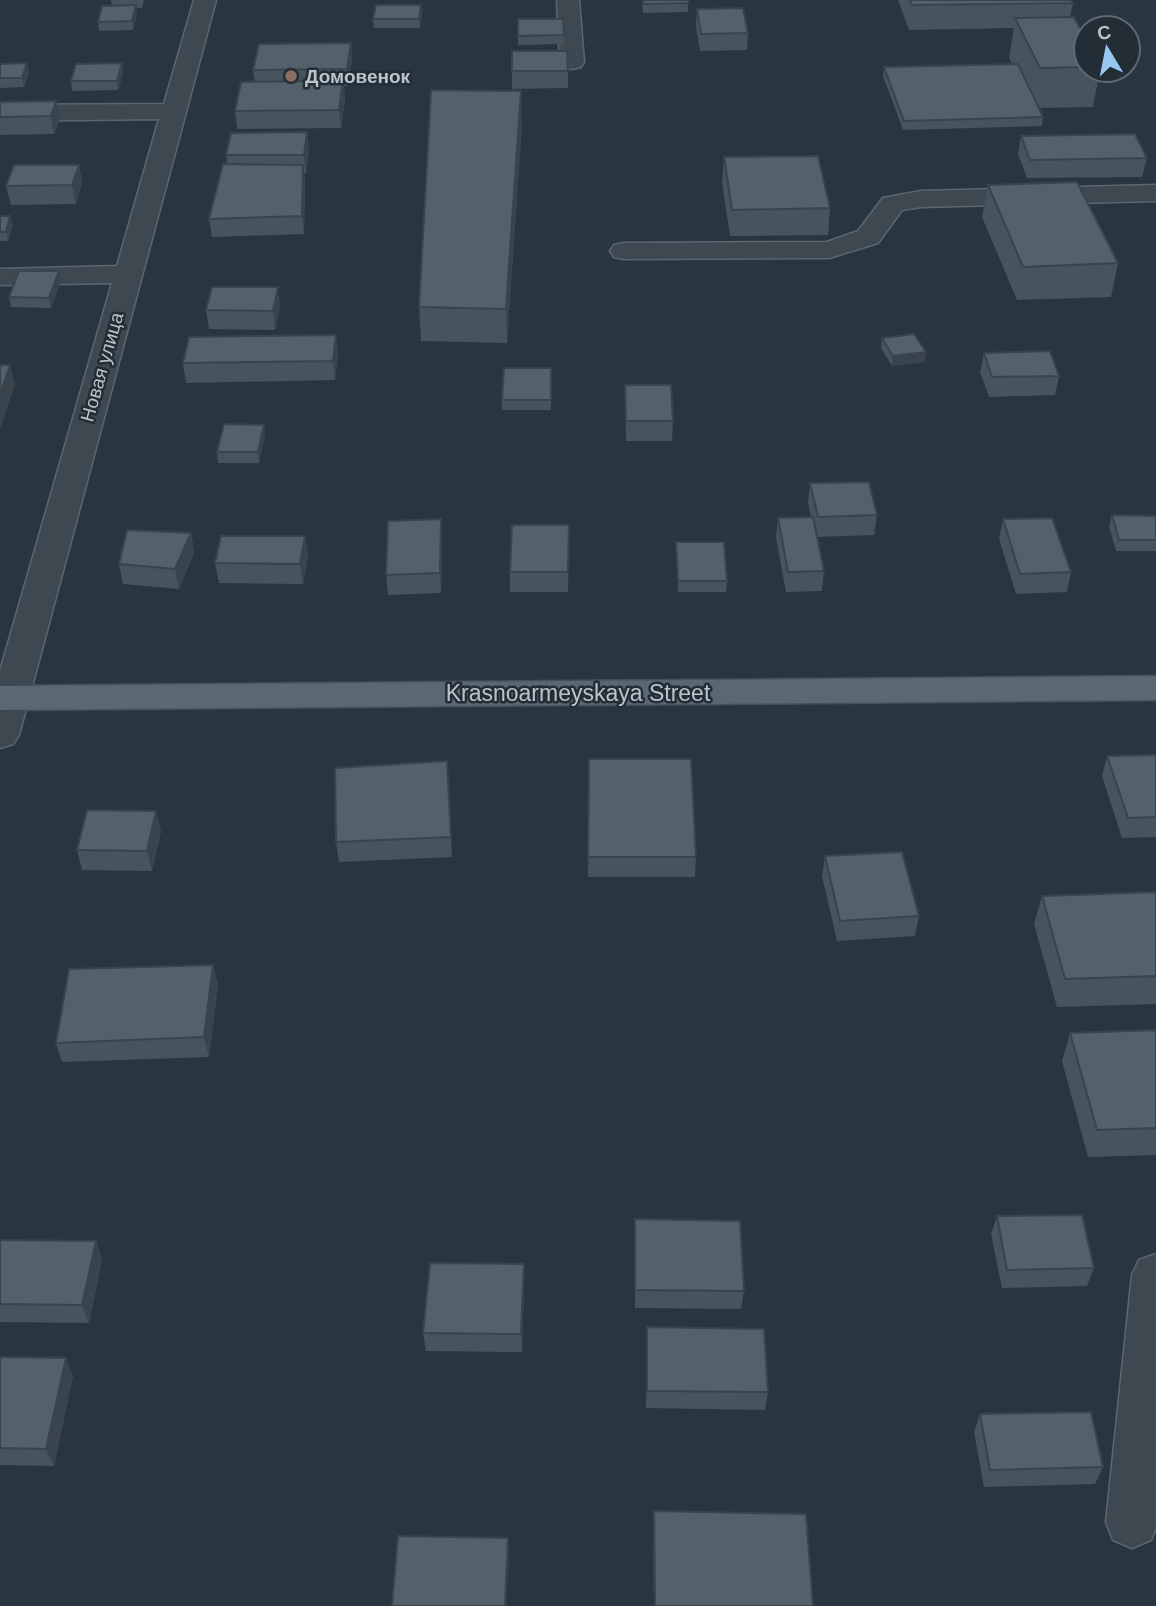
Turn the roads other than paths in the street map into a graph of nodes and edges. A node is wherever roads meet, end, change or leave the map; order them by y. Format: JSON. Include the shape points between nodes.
{"nodes":[{"id":1,"x":205,"y":0,"type":"edge"},
{"id":2,"x":569,"y":0,"type":"edge"},
{"id":3,"x":572,"y":62,"type":"dead end"},
{"id":4,"x":174,"y":111,"type":"junction"},
{"id":5,"x":0,"y":113,"type":"edge"},
{"id":6,"x":1156,"y":194,"type":"edge"},
{"id":7,"x":624,"y":251,"type":"dead end"},
{"id":8,"x":128,"y":274,"type":"junction"},
{"id":9,"x":0,"y":277,"type":"edge"},
{"id":10,"x":1156,"y":688,"type":"edge"},
{"id":11,"x":5,"y":698,"type":"edge"},
{"id":12,"x":0,"y":735,"type":"edge"},
{"id":13,"x":1156,"y":1275,"type":"edge"},
{"id":14,"x":1132,"y":1522,"type":"dead end"}],
"edges":[{"from":1,"to":4,"type":"street","name":"Новая улица"},
{"from":2,"to":3,"type":"street"},
{"from":4,"to":5,"type":"street"},
{"from":4,"to":8,"type":"street","name":"Новая улица"},
{"from":6,"to":7,"type":"street","via":[[921,199],[892,204],[868,237],[829,250]]},
{"from":8,"to":9,"type":"street"},
{"from":8,"to":11,"type":"street","name":"Новая улица"},
{"from":10,"to":11,"type":"main road","name":"Krasnoarmeyskaya Street"},
{"from":11,"to":12,"type":"street","name":"Новая улица"},
{"from":13,"to":14,"type":"street"}]}
